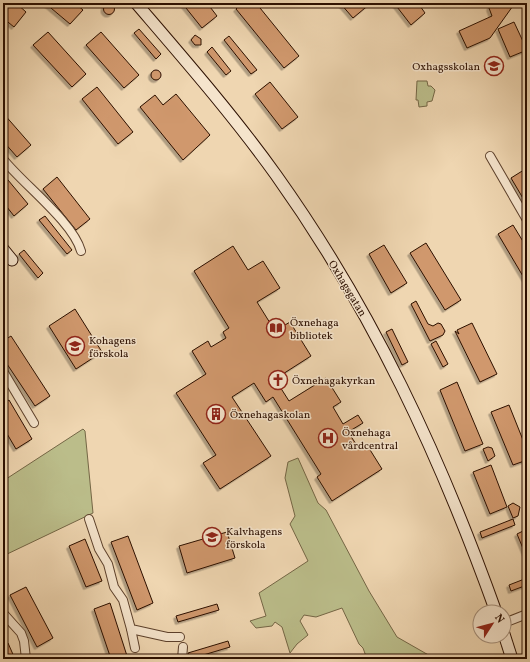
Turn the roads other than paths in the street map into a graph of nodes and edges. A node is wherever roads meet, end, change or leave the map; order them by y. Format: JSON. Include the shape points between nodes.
{"nodes":[{"id":1,"x":136,"y":3,"type":"edge"},
{"id":2,"x":490,"y":156,"type":"dead end"},
{"id":3,"x":3,"y":159,"type":"edge"},
{"id":4,"x":527,"y":220,"type":"edge"},
{"id":5,"x":3,"y":250,"type":"edge"},
{"id":6,"x":81,"y":251,"type":"dead end"},
{"id":7,"x":12,"y":260,"type":"dead end"},
{"id":8,"x":3,"y":371,"type":"edge"},
{"id":9,"x":34,"y":423,"type":"dead end"},
{"id":10,"x":89,"y":519,"type":"dead end"},
{"id":11,"x":493,"y":604,"type":"edge"},
{"id":12,"x":3,"y":613,"type":"edge"},
{"id":13,"x":527,"y":614,"type":"edge"},
{"id":14,"x":512,"y":620,"type":"edge"},
{"id":15,"x":131,"y":629,"type":"junction"},
{"id":16,"x":180,"y":637,"type":"dead end"},
{"id":17,"x":507,"y":644,"type":"edge"},
{"id":18,"x":183,"y":646,"type":"dead end"},
{"id":19,"x":135,"y":648,"type":"dead end"},
{"id":20,"x":26,"y":659,"type":"edge"},
{"id":21,"x":182,"y":659,"type":"edge"},
{"id":22,"x":512,"y":659,"type":"edge"}],
"edges":[{"from":1,"to":11,"type":"street","name":"Oxhagsgatan","via":[[264,159],[366,316],[404,388],[436,458]]},
{"from":2,"to":4,"type":"street"},
{"from":3,"to":6,"type":"street","via":[[55,213],[76,240]]},
{"from":5,"to":7,"type":"street"},
{"from":8,"to":9,"type":"street"},
{"from":10,"to":15,"type":"street","via":[[114,587],[123,600]]},
{"from":12,"to":20,"type":"street","via":[[21,633]]},
{"from":13,"to":14,"type":"street"},
{"from":15,"to":16,"type":"street","via":[[167,637]]},
{"from":15,"to":19,"type":"street"},
{"from":17,"to":22,"type":"street"},
{"from":18,"to":21,"type":"street"}]}
